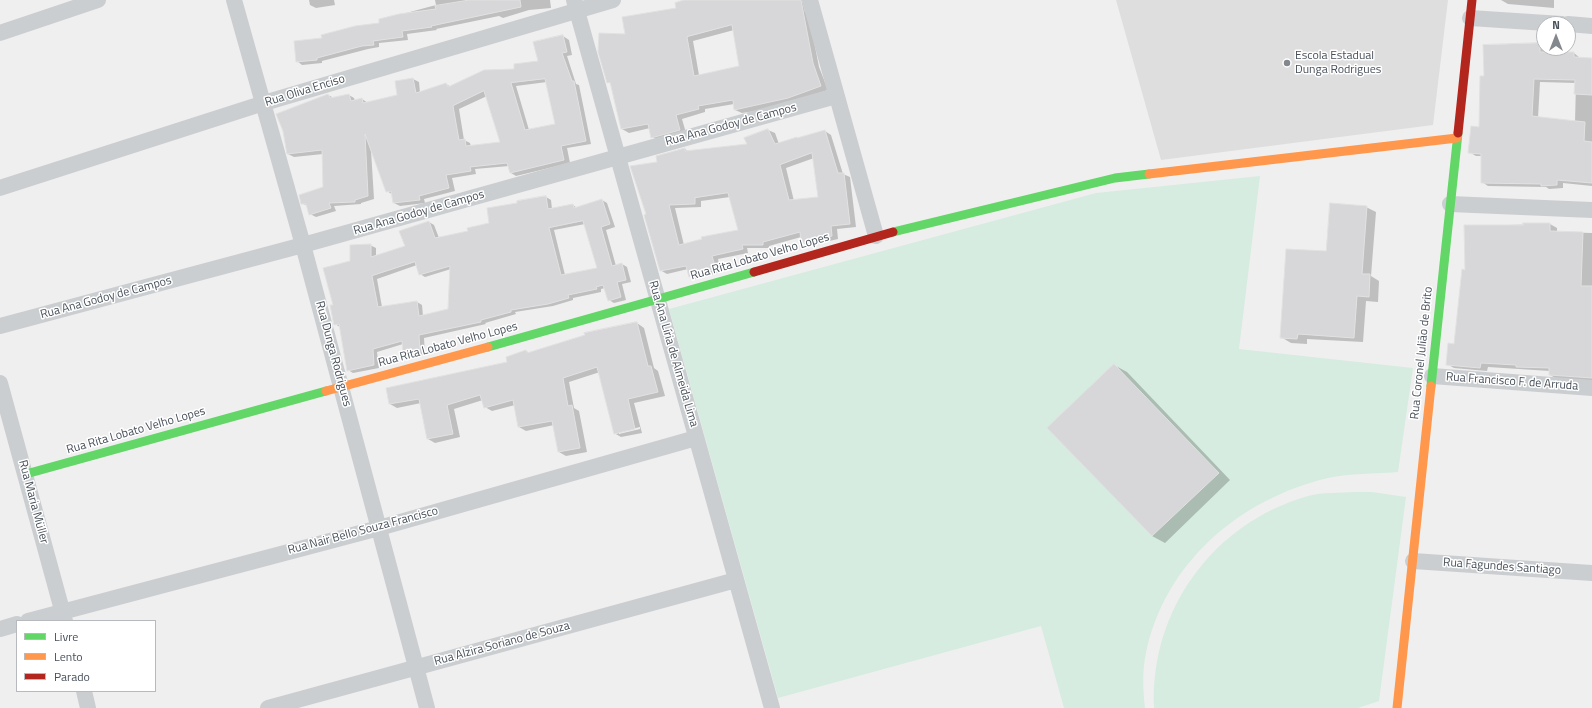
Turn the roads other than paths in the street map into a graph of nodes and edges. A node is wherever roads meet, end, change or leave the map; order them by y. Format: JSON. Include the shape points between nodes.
{"nodes":[{"id":1,"x":98,"y":0,"type":"edge"},
{"id":2,"x":234,"y":0,"type":"edge"},
{"id":3,"x":613,"y":0,"type":"edge"},
{"id":4,"x":810,"y":0,"type":"edge"},
{"id":5,"x":1472,"y":0,"type":"edge"},
{"id":6,"x":575,"y":5,"type":"edge"},
{"id":7,"x":1470,"y":18,"type":"junction"},
{"id":8,"x":1536,"y":22,"type":"edge"},
{"id":9,"x":1576,"y":25,"type":"edge"},
{"id":10,"x":1592,"y":26,"type":"edge"},
{"id":11,"x":0,"y":33,"type":"edge"},
{"id":12,"x":836,"y":96,"type":"junction"},
{"id":13,"x":264,"y":103,"type":"junction"},
{"id":14,"x":1457,"y":138,"type":"junction"},
{"id":15,"x":617,"y":156,"type":"junction"},
{"id":16,"x":0,"y":188,"type":"edge"},
{"id":17,"x":1450,"y":204,"type":"junction"},
{"id":18,"x":1592,"y":210,"type":"edge"},
{"id":19,"x":876,"y":236,"type":"junction"},
{"id":20,"x":304,"y":245,"type":"junction"},
{"id":21,"x":657,"y":300,"type":"junction"},
{"id":22,"x":0,"y":326,"type":"edge"},
{"id":23,"x":1432,"y":376,"type":"junction"},
{"id":24,"x":0,"y":383,"type":"edge"},
{"id":25,"x":341,"y":386,"type":"junction"},
{"id":26,"x":1592,"y":388,"type":"edge"},
{"id":27,"x":696,"y":438,"type":"junction"},
{"id":28,"x":26,"y":474,"type":"junction"},
{"id":29,"x":379,"y":528,"type":"junction"},
{"id":30,"x":1413,"y":561,"type":"junction"},
{"id":31,"x":1592,"y":573,"type":"edge"},
{"id":32,"x":736,"y":580,"type":"junction"},
{"id":33,"x":64,"y":616,"type":"edge"},
{"id":34,"x":35,"y":620,"type":"edge"},
{"id":35,"x":16,"y":624,"type":"edge"},
{"id":36,"x":0,"y":629,"type":"edge"},
{"id":37,"x":417,"y":668,"type":"junction"},
{"id":38,"x":84,"y":692,"type":"edge"},
{"id":39,"x":1393,"y":707,"type":"edge"},
{"id":40,"x":88,"y":708,"type":"edge"},
{"id":41,"x":268,"y":708,"type":"edge"},
{"id":42,"x":428,"y":708,"type":"edge"},
{"id":43,"x":772,"y":708,"type":"edge"}],
"edges":[{"from":1,"to":11,"type":"street"},
{"from":2,"to":13,"type":"street","name":"Rua Dunga Rodrigues"},
{"from":3,"to":6,"type":"street","name":"Rua Oliva Enciso"},
{"from":4,"to":12,"type":"street"},
{"from":5,"to":7,"type":"street","name":"Rua Coronel Julião de Brito"},
{"from":6,"to":13,"type":"street","name":"Rua Oliva Enciso"},
{"from":6,"to":15,"type":"street","name":"Rua Ana Líria de Almeida Lima"},
{"from":7,"to":8,"type":"street"},
{"from":7,"to":14,"type":"street","name":"Rua Coronel Julião de Brito"},
{"from":9,"to":10,"type":"street"},
{"from":12,"to":15,"type":"street","name":"Rua Ana Godoy de Campos"},
{"from":12,"to":19,"type":"street"},
{"from":13,"to":16,"type":"street","name":"Rua Oliva Enciso"},
{"from":13,"to":20,"type":"street","name":"Rua Dunga Rodrigues"},
{"from":14,"to":17,"type":"street","name":"Rua Coronel Julião de Brito"},
{"from":14,"to":19,"type":"street","name":"Rua Rita Lobato Velho Lopes","via":[[1115,178]]},
{"from":15,"to":20,"type":"street","name":"Rua Ana Godoy de Campos"},
{"from":15,"to":21,"type":"street","name":"Rua Ana Líria de Almeida Lima"},
{"from":17,"to":18,"type":"street"},
{"from":17,"to":23,"type":"street","name":"Rua Coronel Julião de Brito"},
{"from":19,"to":21,"type":"street","name":"Rua Rita Lobato Velho Lopes"},
{"from":20,"to":22,"type":"street","name":"Rua Ana Godoy de Campos"},
{"from":20,"to":25,"type":"street","name":"Rua Dunga Rodrigues"},
{"from":21,"to":25,"type":"street","name":"Rua Rita Lobato Velho Lopes"},
{"from":21,"to":27,"type":"street","name":"Rua Ana Líria de Almeida Lima"},
{"from":23,"to":26,"type":"street","name":"Rua Francisco F. de Arruda"},
{"from":23,"to":30,"type":"street","name":"Rua Coronel Julião de Brito"},
{"from":24,"to":28,"type":"street","name":"Rua Maria Müller"},
{"from":25,"to":28,"type":"street","name":"Rua Rita Lobato Velho Lopes"},
{"from":25,"to":29,"type":"street","name":"Rua Dunga Rodrigues"},
{"from":27,"to":29,"type":"street","name":"Rua Nair Bello Souza Francisco"},
{"from":27,"to":32,"type":"street","name":"Rua Ana Líria de Almeida Lima"},
{"from":28,"to":33,"type":"street","name":"Rua Maria Müller"},
{"from":29,"to":33,"type":"street","name":"Rua Nair Bello Souza Francisco"},
{"from":29,"to":37,"type":"street","name":"Rua Dunga Rodrigues"},
{"from":30,"to":31,"type":"street","name":"Rua Fagundes Santiago"},
{"from":30,"to":39,"type":"street","name":"Rua Coronel Julião de Brito"},
{"from":32,"to":37,"type":"street","name":"Rua Alzira Soriano de Souza"},
{"from":32,"to":43,"type":"street","name":"Rua Ana Líria de Almeida Lima"},
{"from":33,"to":34,"type":"street","name":"Rua Nair Bello Souza Francisco"},
{"from":35,"to":36,"type":"street"},
{"from":37,"to":41,"type":"street","name":"Rua Alzira Soriano de Souza"},
{"from":37,"to":42,"type":"street","name":"Rua Dunga Rodrigues"},
{"from":38,"to":40,"type":"street"}]}
